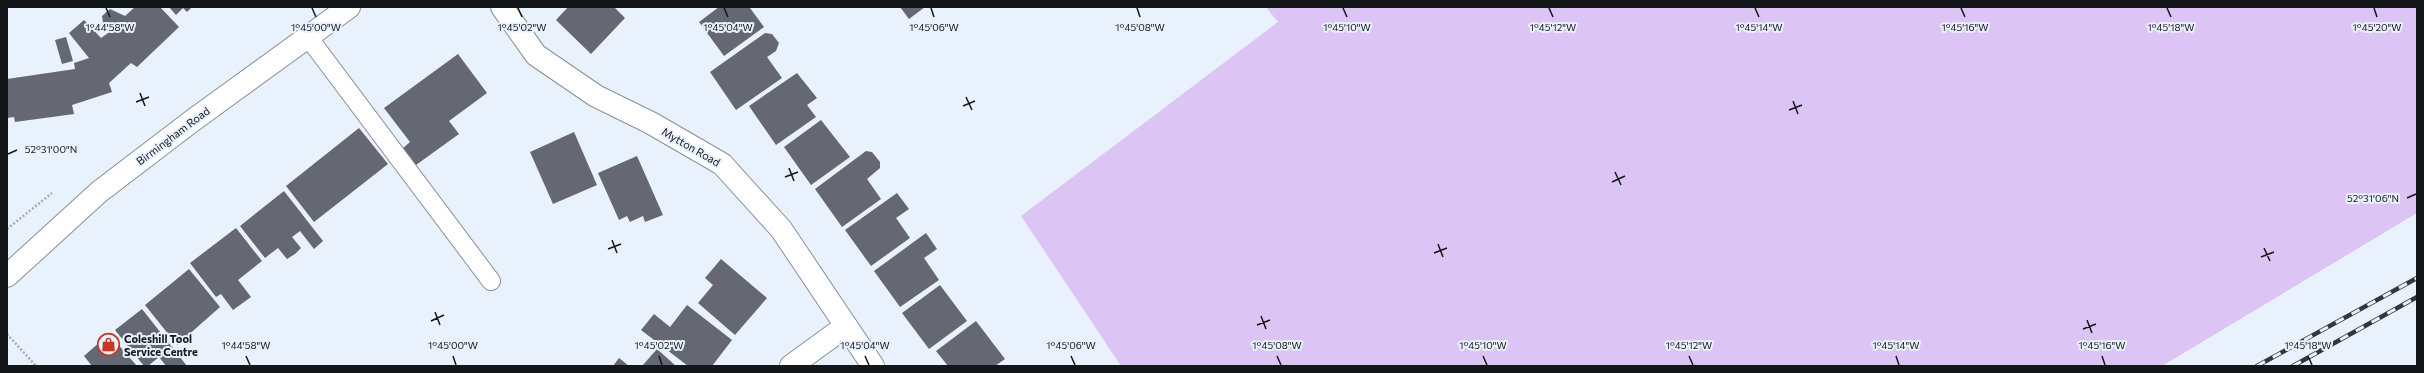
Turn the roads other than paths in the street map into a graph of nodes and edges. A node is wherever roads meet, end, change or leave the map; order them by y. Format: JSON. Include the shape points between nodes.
{"nodes":[{"id":1,"x":349,"y":7,"type":"edge"},
{"id":2,"x":502,"y":7,"type":"edge"},
{"id":3,"x":308,"y":37,"type":"junction"},
{"id":4,"x":10,"y":267,"type":"edge"},
{"id":5,"x":491,"y":281,"type":"dead end"},
{"id":6,"x":846,"y":326,"type":"junction"},
{"id":7,"x":791,"y":366,"type":"edge"},
{"id":8,"x":873,"y":366,"type":"edge"}],
"edges":[{"from":1,"to":3,"type":"street","name":"Birmingham Road"},
{"from":2,"to":6,"type":"street","name":"Mytton Road","via":[[536,55],[596,96],[651,123],[722,164],[781,229]]},
{"from":3,"to":4,"type":"street","name":"Birmingham Road","via":[[99,192]]},
{"from":3,"to":5,"type":"lane"},
{"from":6,"to":7,"type":"street"},
{"from":6,"to":8,"type":"street","name":"Mytton Road"}]}
